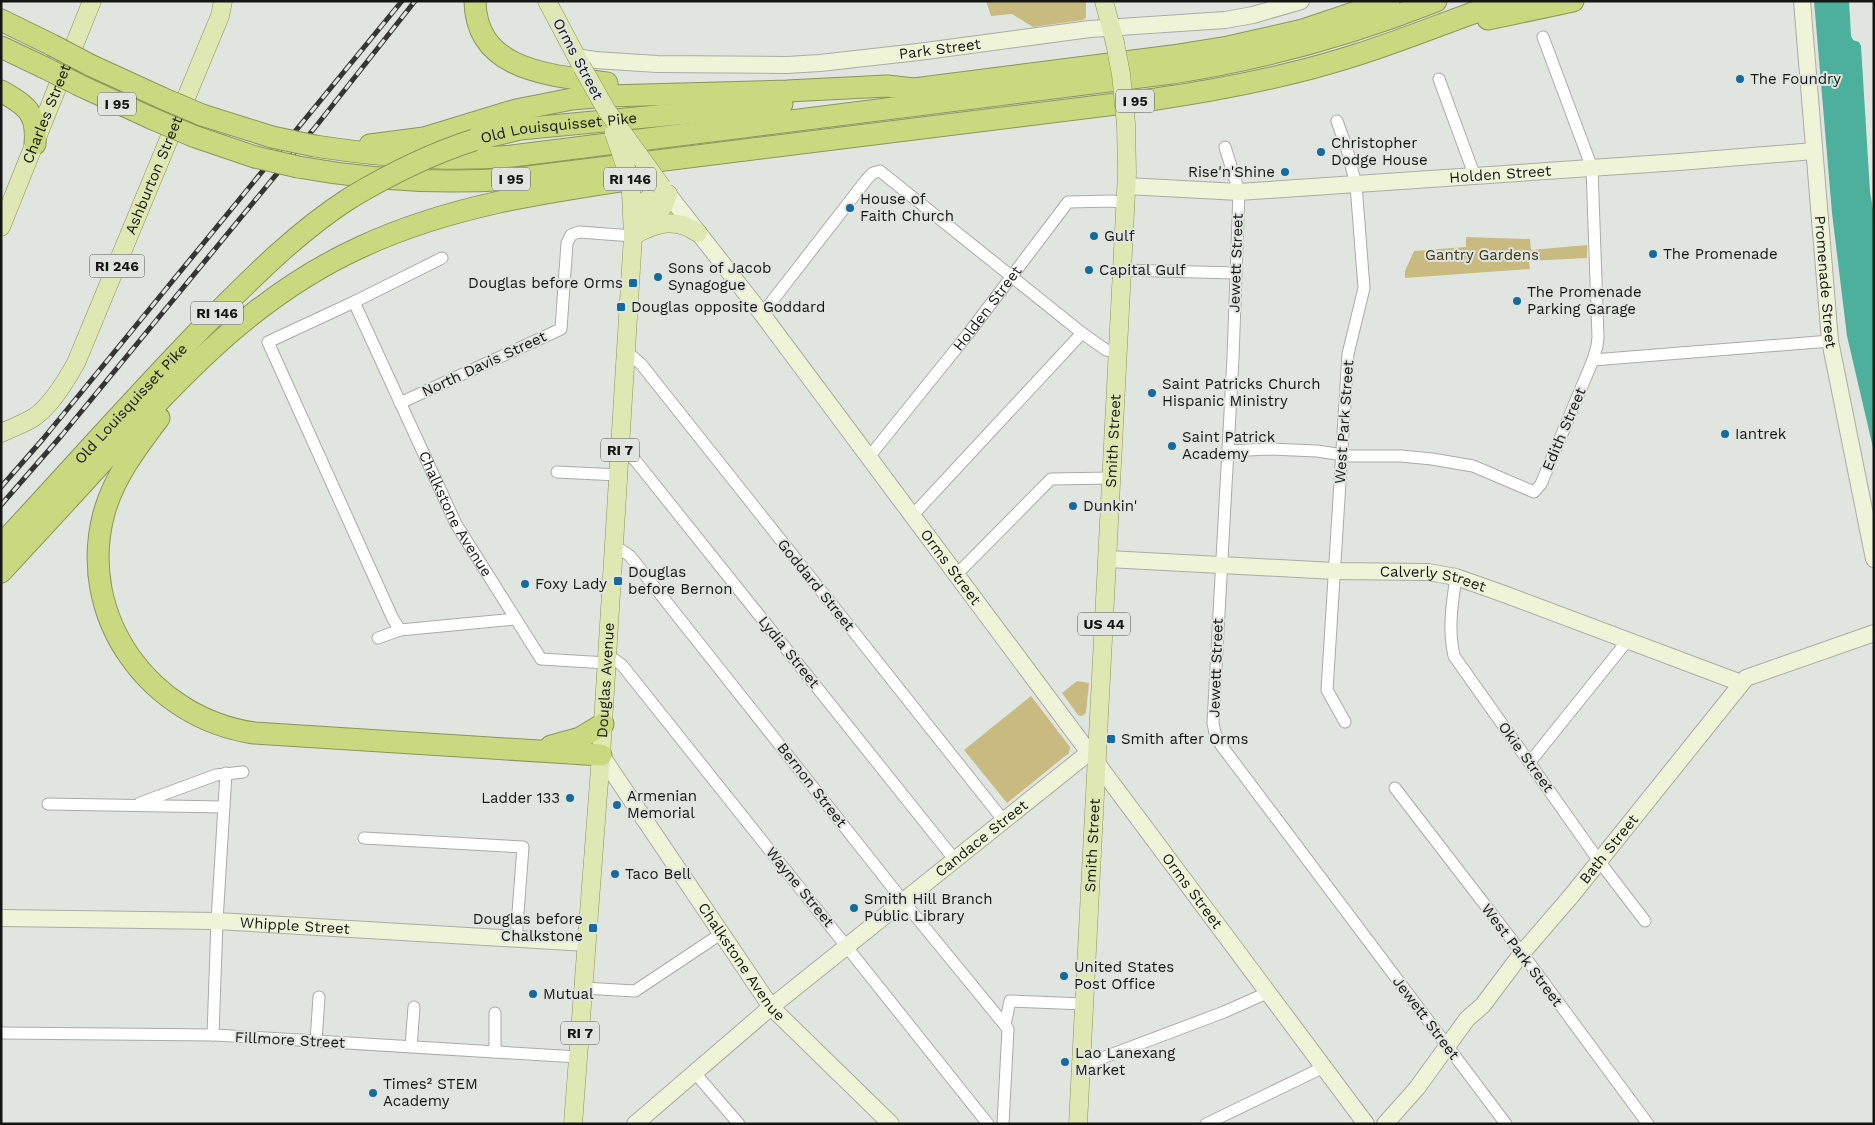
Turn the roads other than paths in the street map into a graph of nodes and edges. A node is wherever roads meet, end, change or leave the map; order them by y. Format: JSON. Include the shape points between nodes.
{"nodes":[{"id":1,"x":92,"y":1,"type":"edge"},
{"id":2,"x":223,"y":1,"type":"edge"},
{"id":3,"x":475,"y":1,"type":"edge"},
{"id":4,"x":547,"y":1,"type":"edge"},
{"id":5,"x":1104,"y":1,"type":"edge"},
{"id":6,"x":1301,"y":1,"type":"edge"},
{"id":7,"x":1389,"y":1,"type":"edge"},
{"id":8,"x":1436,"y":1,"type":"edge"},
{"id":9,"x":1507,"y":1,"type":"edge"},
{"id":10,"x":1573,"y":1,"type":"edge"},
{"id":11,"x":1802,"y":1,"type":"edge"},
{"id":12,"x":1,"y":20,"type":"edge"},
{"id":13,"x":1113,"y":35,"type":"junction"},
{"id":14,"x":1412,"y":36,"type":"junction"},
{"id":15,"x":1543,"y":37,"type":"dead end"},
{"id":16,"x":1,"y":47,"type":"edge"},
{"id":17,"x":579,"y":62,"type":"junction"},
{"id":18,"x":1439,"y":79,"type":"dead end"},
{"id":19,"x":914,"y":90,"type":"junction"},
{"id":20,"x":1,"y":91,"type":"edge"},
{"id":21,"x":684,"y":94,"type":"junction"},
{"id":22,"x":607,"y":111,"type":"junction"},
{"id":23,"x":1337,"y":121,"type":"dead end"},
{"id":24,"x":853,"y":137,"type":"junction"},
{"id":25,"x":34,"y":144,"type":"junction"},
{"id":26,"x":315,"y":146,"type":"junction"},
{"id":27,"x":1225,"y":147,"type":"dead end"},
{"id":28,"x":1814,"y":151,"type":"junction"},
{"id":29,"x":1592,"y":168,"type":"junction"},
{"id":30,"x":1474,"y":174,"type":"junction"},
{"id":31,"x":1356,"y":184,"type":"junction"},
{"id":32,"x":665,"y":190,"type":"junction"},
{"id":33,"x":1238,"y":192,"type":"junction"},
{"id":34,"x":1126,"y":195,"type":"junction"},
{"id":35,"x":6,"y":204,"type":"edge"},
{"id":36,"x":1,"y":227,"type":"edge"},
{"id":37,"x":633,"y":229,"type":"junction"},
{"id":38,"x":698,"y":233,"type":"junction"},
{"id":39,"x":442,"y":258,"type":"dead end"},
{"id":40,"x":1122,"y":270,"type":"junction"},
{"id":41,"x":1235,"y":273,"type":"junction"},
{"id":42,"x":1012,"y":276,"type":"junction"},
{"id":43,"x":354,"y":302,"type":"junction"},
{"id":44,"x":762,"y":314,"type":"junction"},
{"id":45,"x":233,"y":329,"type":"junction"},
{"id":46,"x":1082,"y":333,"type":"junction"},
{"id":47,"x":1830,"y":342,"type":"junction"},
{"id":48,"x":626,"y":351,"type":"junction"},
{"id":49,"x":1118,"y":352,"type":"junction"},
{"id":50,"x":1593,"y":360,"type":"junction"},
{"id":51,"x":400,"y":402,"type":"junction"},
{"id":52,"x":1,"y":433,"type":"edge"},
{"id":53,"x":620,"y":447,"type":"junction"},
{"id":54,"x":1228,"y":451,"type":"junction"},
{"id":55,"x":1342,"y":454,"type":"junction"},
{"id":56,"x":869,"y":457,"type":"junction"},
{"id":57,"x":557,"y":472,"type":"dead end"},
{"id":58,"x":618,"y":475,"type":"junction"},
{"id":59,"x":1112,"y":478,"type":"junction"},
{"id":60,"x":912,"y":516,"type":"junction"},
{"id":61,"x":614,"y":544,"type":"junction"},
{"id":62,"x":1,"y":545,"type":"edge"},
{"id":63,"x":1108,"y":559,"type":"junction"},
{"id":64,"x":1874,"y":559,"type":"edge"},
{"id":65,"x":1221,"y":565,"type":"junction"},
{"id":66,"x":1334,"y":571,"type":"junction"},
{"id":67,"x":1,"y":572,"type":"edge"},
{"id":68,"x":956,"y":575,"type":"junction"},
{"id":69,"x":1456,"y":578,"type":"junction"},
{"id":70,"x":515,"y":619,"type":"junction"},
{"id":71,"x":400,"y":630,"type":"junction"},
{"id":72,"x":1874,"y":633,"type":"edge"},
{"id":73,"x":378,"y":638,"type":"dead end"},
{"id":74,"x":1628,"y":640,"type":"junction"},
{"id":75,"x":607,"y":660,"type":"junction"},
{"id":76,"x":1741,"y":683,"type":"junction"},
{"id":77,"x":1345,"y":722,"type":"dead end"},
{"id":78,"x":603,"y":724,"type":"junction"},
{"id":79,"x":523,"y":750,"type":"junction"},
{"id":80,"x":1094,"y":754,"type":"junction"},
{"id":81,"x":601,"y":755,"type":"junction"},
{"id":82,"x":1530,"y":762,"type":"junction"},
{"id":83,"x":244,"y":772,"type":"dead end"},
{"id":84,"x":226,"y":773,"type":"junction"},
{"id":85,"x":1395,"y":788,"type":"dead end"},
{"id":86,"x":48,"y":804,"type":"dead end"},
{"id":87,"x":134,"y":805,"type":"junction"},
{"id":88,"x":224,"y":807,"type":"junction"},
{"id":89,"x":1004,"y":821,"type":"junction"},
{"id":90,"x":364,"y":838,"type":"dead end"},
{"id":91,"x":955,"y":860,"type":"junction"},
{"id":92,"x":1599,"y":861,"type":"junction"},
{"id":93,"x":904,"y":902,"type":"junction"},
{"id":94,"x":1,"y":918,"type":"edge"},
{"id":95,"x":216,"y":921,"type":"junction"},
{"id":96,"x":1644,"y":921,"type":"dead end"},
{"id":97,"x":722,"y":933,"type":"junction"},
{"id":98,"x":516,"y":939,"type":"junction"},
{"id":99,"x":586,"y":943,"type":"junction"},
{"id":100,"x":847,"y":946,"type":"junction"},
{"id":101,"x":1522,"y":953,"type":"junction"},
{"id":102,"x":583,"y":988,"type":"junction"},
{"id":103,"x":1268,"y":993,"type":"junction"},
{"id":104,"x":319,"y":996,"type":"dead end"},
{"id":105,"x":1084,"y":1004,"type":"junction"},
{"id":106,"x":414,"y":1007,"type":"dead end"},
{"id":107,"x":771,"y":1007,"type":"junction"},
{"id":108,"x":495,"y":1013,"type":"dead end"},
{"id":109,"x":1006,"y":1027,"type":"junction"},
{"id":110,"x":1,"y":1033,"type":"edge"},
{"id":111,"x":213,"y":1035,"type":"junction"},
{"id":112,"x":316,"y":1041,"type":"junction"},
{"id":113,"x":1447,"y":1045,"type":"junction"},
{"id":114,"x":411,"y":1047,"type":"junction"},
{"id":115,"x":495,"y":1052,"type":"junction"},
{"id":116,"x":578,"y":1057,"type":"junction"},
{"id":117,"x":1081,"y":1066,"type":"junction"},
{"id":118,"x":1324,"y":1067,"type":"junction"},
{"id":119,"x":695,"y":1073,"type":"junction"},
{"id":120,"x":573,"y":1124,"type":"edge"},
{"id":121,"x":635,"y":1124,"type":"edge"},
{"id":122,"x":739,"y":1124,"type":"edge"},
{"id":123,"x":891,"y":1124,"type":"edge"},
{"id":124,"x":988,"y":1124,"type":"edge"},
{"id":125,"x":1003,"y":1124,"type":"edge"},
{"id":126,"x":1078,"y":1124,"type":"edge"},
{"id":127,"x":1206,"y":1124,"type":"edge"},
{"id":128,"x":1366,"y":1124,"type":"edge"},
{"id":129,"x":1385,"y":1124,"type":"edge"},
{"id":130,"x":1506,"y":1124,"type":"edge"},
{"id":131,"x":1648,"y":1124,"type":"edge"}],
"edges":[{"from":1,"to":25,"type":"main road","name":"Charles Street"},
{"from":2,"to":52,"type":"main road","name":"Ashburton Street","number":"RI 246","via":[[220,16],[76,364],[38,414]]},
{"from":3,"to":21,"type":"highway","via":[[484,35],[503,57],[519,66],[547,74]]},
{"from":4,"to":17,"type":"main road","name":"Orms Street","number":"RI 7"},
{"from":5,"to":13,"type":"main road","name":"Smith Street","number":"US 44"},
{"from":6,"to":13,"type":"street","name":"Park Street","via":[[1225,20]]},
{"from":7,"to":19,"type":"highway","name":"Old Louisquisset Pike","via":[[1303,30],[1218,49]]},
{"from":8,"to":26,"type":"highway","number":"I 95","via":[[1359,30],[1298,48],[1172,73],[512,156],[415,158]]},
{"from":9,"to":14,"type":"highway","number":"I 95"},
{"from":10,"to":14,"type":"highway"},
{"from":11,"to":28,"type":"street","name":"Promenade Street"},
{"from":12,"to":26,"type":"highway","number":"I 95","bridge":true,"via":[[90,65],[202,115],[272,137]]},
{"from":13,"to":17,"type":"street","name":"Park Street","via":[[795,64]]},
{"from":13,"to":34,"type":"main road","name":"Smith Street","number":"US 44","bridge":true,"via":[[1126,124]]},
{"from":14,"to":24,"type":"highway","number":"I 95","via":[[1312,68],[1232,87]]},
{"from":15,"to":29,"type":"street","name":"Edith Street"},
{"from":16,"to":24,"type":"highway","number":"I 95","bridge":true,"via":[[193,136],[255,157],[350,176],[472,181],[550,175]]},
{"from":17,"to":22,"type":"main road","name":"Orms Street","number":"RI 7","bridge":true},
{"from":18,"to":30,"type":"street"},
{"from":19,"to":21,"type":"highway","via":[[887,86]]},
{"from":19,"to":62,"type":"highway","name":"Old Louisquisset Pike","number":"RI 146","bridge":true,"via":[[520,129],[447,148],[406,166],[350,198],[294,240],[232,298]]},
{"from":20,"to":25,"type":"highway","via":[[30,113],[35,128]]},
{"from":21,"to":26,"type":"highway","via":[[572,98],[516,110],[416,139],[360,146]]},
{"from":22,"to":32,"type":"main road","name":"Orms Street","number":"RI 7","bridge":true},
{"from":22,"to":37,"type":"main road","name":"Douglas Avenue","number":"RI 7","bridge":true,"via":[[625,164],[631,192]]},
{"from":23,"to":31,"type":"street","name":"West Park Street"},
{"from":24,"to":45,"type":"highway","name":"Old Louisquisset Pike","number":"RI 146","via":[[690,170],[525,196],[444,216],[376,240],[334,260],[277,295]]},
{"from":25,"to":35,"type":"main road","name":"Charles Street"},
{"from":27,"to":33,"type":"street","name":"Jewett Street"},
{"from":28,"to":29,"type":"street","name":"Holden Street"},
{"from":28,"to":47,"type":"street","name":"Promenade Street"},
{"from":29,"to":30,"type":"street","name":"Holden Street"},
{"from":29,"to":50,"type":"street","name":"Edith Street","via":[[1598,336]]},
{"from":30,"to":31,"type":"street","name":"Holden Street"},
{"from":31,"to":33,"type":"street","name":"Holden Street"},
{"from":31,"to":55,"type":"street","name":"West Park Street","via":[[1364,288],[1348,354]]},
{"from":32,"to":37,"type":"main road","via":[[663,207]]},
{"from":32,"to":38,"type":"street","name":"Orms Street"},
{"from":33,"to":34,"type":"street","name":"Holden Street"},
{"from":33,"to":41,"type":"street","name":"Jewett Street"},
{"from":34,"to":40,"type":"main road","name":"Smith Street","number":"US 44"},
{"from":34,"to":42,"type":"street","name":"Holden Street","via":[[1112,201],[1068,202]]},
{"from":35,"to":36,"type":"main road","name":"Charles Street"},
{"from":37,"to":38,"type":"main road","via":[[668,222],[686,225]]},
{"from":37,"to":48,"type":"main road","name":"Douglas Avenue","number":"RI 7"},
{"from":37,"to":51,"type":"street","name":"North Davis Street","via":[[571,235],[567,243],[561,329]]},
{"from":38,"to":44,"type":"street","name":"Orms Street"},
{"from":39,"to":43,"type":"street"},
{"from":40,"to":41,"type":"street"},
{"from":40,"to":49,"type":"main road","name":"Smith Street","number":"US 44"},
{"from":41,"to":54,"type":"street","name":"Jewett Street"},
{"from":42,"to":44,"type":"street","via":[[880,171],[867,179]]},
{"from":42,"to":46,"type":"street"},
{"from":42,"to":56,"type":"street","name":"Holden Street"},
{"from":43,"to":51,"type":"street","name":"Chalkstone Avenue"},
{"from":43,"to":71,"type":"street","via":[[268,342]]},
{"from":44,"to":56,"type":"street","name":"Orms Street"},
{"from":45,"to":67,"type":"highway","name":"Old Louisquisset Pike","number":"RI 146","via":[[177,380]]},
{"from":45,"to":79,"type":"highway","via":[[135,450],[106,505],[99,544],[101,586],[112,625],[127,654],[152,684],[175,703],[209,722],[237,730]]},
{"from":46,"to":49,"type":"street","via":[[1106,350]]},
{"from":46,"to":60,"type":"street"},
{"from":47,"to":50,"type":"street"},
{"from":47,"to":64,"type":"street","name":"Promenade Street"},
{"from":48,"to":53,"type":"main road","name":"Douglas Avenue","number":"RI 7"},
{"from":48,"to":89,"type":"street","name":"Goddard Street","via":[[647,372]]},
{"from":49,"to":59,"type":"main road","name":"Smith Street","number":"US 44"},
{"from":50,"to":55,"type":"street","name":"Edith Street","via":[[1544,478],[1534,492],[1473,466],[1407,456]]},
{"from":51,"to":70,"type":"street","name":"Chalkstone Avenue","via":[[456,524]]},
{"from":53,"to":58,"type":"main road","name":"Douglas Avenue","number":"RI 7"},
{"from":53,"to":91,"type":"street","name":"Lydia Street","via":[[635,460]]},
{"from":54,"to":55,"type":"street"},
{"from":54,"to":65,"type":"street","name":"Jewett Street"},
{"from":55,"to":66,"type":"street","name":"West Park Street"},
{"from":56,"to":60,"type":"street","name":"Orms Street"},
{"from":57,"to":58,"type":"street"},
{"from":58,"to":61,"type":"main road","name":"Douglas Avenue","number":"RI 7"},
{"from":59,"to":63,"type":"main road","name":"Smith Street","number":"US 44"},
{"from":59,"to":68,"type":"street","via":[[1051,479]]},
{"from":60,"to":68,"type":"street","name":"Orms Street"},
{"from":61,"to":75,"type":"main road","name":"Douglas Avenue","number":"RI 7"},
{"from":61,"to":93,"type":"street","name":"Bernon Street","via":[[630,556]]},
{"from":63,"to":65,"type":"street","name":"Calverly Street"},
{"from":63,"to":80,"type":"main road","name":"Smith Street","number":"US 44"},
{"from":65,"to":66,"type":"street","name":"Calverly Street"},
{"from":65,"to":113,"type":"street","name":"Jewett Street","via":[[1215,733]]},
{"from":66,"to":69,"type":"street","name":"Calverly Street","via":[[1428,572]]},
{"from":66,"to":77,"type":"street","name":"West Park Street","via":[[1327,690]]},
{"from":68,"to":80,"type":"street","name":"Orms Street"},
{"from":69,"to":74,"type":"street","name":"Calverly Street"},
{"from":69,"to":82,"type":"street","name":"Okie Street","via":[[1450,640],[1454,656]]},
{"from":70,"to":71,"type":"street"},
{"from":70,"to":75,"type":"street","name":"Chalkstone Avenue","via":[[541,659]]},
{"from":71,"to":73,"type":"street"},
{"from":72,"to":76,"type":"street","name":"Bath Street","via":[[1746,678]]},
{"from":74,"to":76,"type":"street","name":"Calverly Street"},
{"from":74,"to":82,"type":"street"},
{"from":75,"to":78,"type":"main road","name":"Douglas Avenue","number":"RI 7"},
{"from":75,"to":100,"type":"street","name":"Wayne Street","via":[[615,660],[622,665]]},
{"from":76,"to":92,"type":"street","name":"Bath Street"},
{"from":78,"to":79,"type":"highway","via":[[574,741]]},
{"from":78,"to":81,"type":"main road","name":"Douglas Avenue","number":"RI 7"},
{"from":79,"to":81,"type":"highway"},
{"from":80,"to":89,"type":"street","name":"Candace Street"},
{"from":80,"to":103,"type":"street","name":"Orms Street"},
{"from":80,"to":105,"type":"main road","name":"Smith Street","number":"US 44"},
{"from":81,"to":97,"type":"street","name":"Chalkstone Avenue"},
{"from":81,"to":99,"type":"main road","name":"Douglas Avenue","number":"RI 7"},
{"from":82,"to":92,"type":"street","name":"Okie Street"},
{"from":83,"to":84,"type":"street"},
{"from":84,"to":87,"type":"street"},
{"from":84,"to":88,"type":"street"},
{"from":85,"to":101,"type":"street","name":"West Park Street"},
{"from":86,"to":87,"type":"street"},
{"from":87,"to":88,"type":"street"},
{"from":88,"to":95,"type":"street"},
{"from":89,"to":91,"type":"street","name":"Candace Street"},
{"from":90,"to":98,"type":"street","via":[[523,847]]},
{"from":91,"to":93,"type":"street","name":"Candace Street"},
{"from":92,"to":96,"type":"street","name":"Okie Street"},
{"from":92,"to":101,"type":"street","name":"Bath Street"},
{"from":93,"to":100,"type":"street","name":"Candace Street"},
{"from":93,"to":109,"type":"street","name":"Bernon Street"},
{"from":94,"to":95,"type":"street","name":"Whipple Street"},
{"from":95,"to":98,"type":"street","name":"Whipple Street"},
{"from":95,"to":111,"type":"street"},
{"from":97,"to":102,"type":"street","via":[[634,991]]},
{"from":97,"to":107,"type":"street","name":"Chalkstone Avenue"},
{"from":98,"to":99,"type":"street","name":"Whipple Street"},
{"from":99,"to":102,"type":"main road","name":"Douglas Avenue","number":"RI 7"},
{"from":100,"to":107,"type":"street","name":"Candace Street"},
{"from":100,"to":124,"type":"street","name":"Wayne Street"},
{"from":101,"to":113,"type":"street","name":"Bath Street","via":[[1483,1006],[1467,1019]]},
{"from":101,"to":131,"type":"street","name":"West Park Street"},
{"from":102,"to":116,"type":"main road","name":"Douglas Avenue","number":"RI 7"},
{"from":103,"to":117,"type":"street"},
{"from":103,"to":118,"type":"street","name":"Orms Street"},
{"from":104,"to":112,"type":"street"},
{"from":105,"to":109,"type":"street","via":[[1010,1001]]},
{"from":105,"to":117,"type":"main road","name":"Smith Street","number":"US 44"},
{"from":106,"to":114,"type":"street"},
{"from":107,"to":119,"type":"street","name":"Candace Street"},
{"from":107,"to":123,"type":"street","name":"Chalkstone Avenue"},
{"from":108,"to":115,"type":"street"},
{"from":109,"to":125,"type":"street"},
{"from":110,"to":111,"type":"street","name":"Fillmore Street"},
{"from":111,"to":112,"type":"street","name":"Fillmore Street"},
{"from":112,"to":114,"type":"street","name":"Fillmore Street"},
{"from":113,"to":129,"type":"street","name":"Bath Street","via":[[1417,1088]]},
{"from":113,"to":130,"type":"street","name":"Jewett Street"},
{"from":114,"to":115,"type":"street","name":"Fillmore Street"},
{"from":115,"to":116,"type":"street","name":"Fillmore Street"},
{"from":116,"to":120,"type":"main road","name":"Douglas Avenue","number":"RI 7"},
{"from":117,"to":126,"type":"main road","name":"Smith Street","number":"US 44"},
{"from":118,"to":127,"type":"street"},
{"from":118,"to":128,"type":"street","name":"Orms Street"},
{"from":119,"to":121,"type":"street","name":"Candace Street"},
{"from":119,"to":122,"type":"street"}]}
